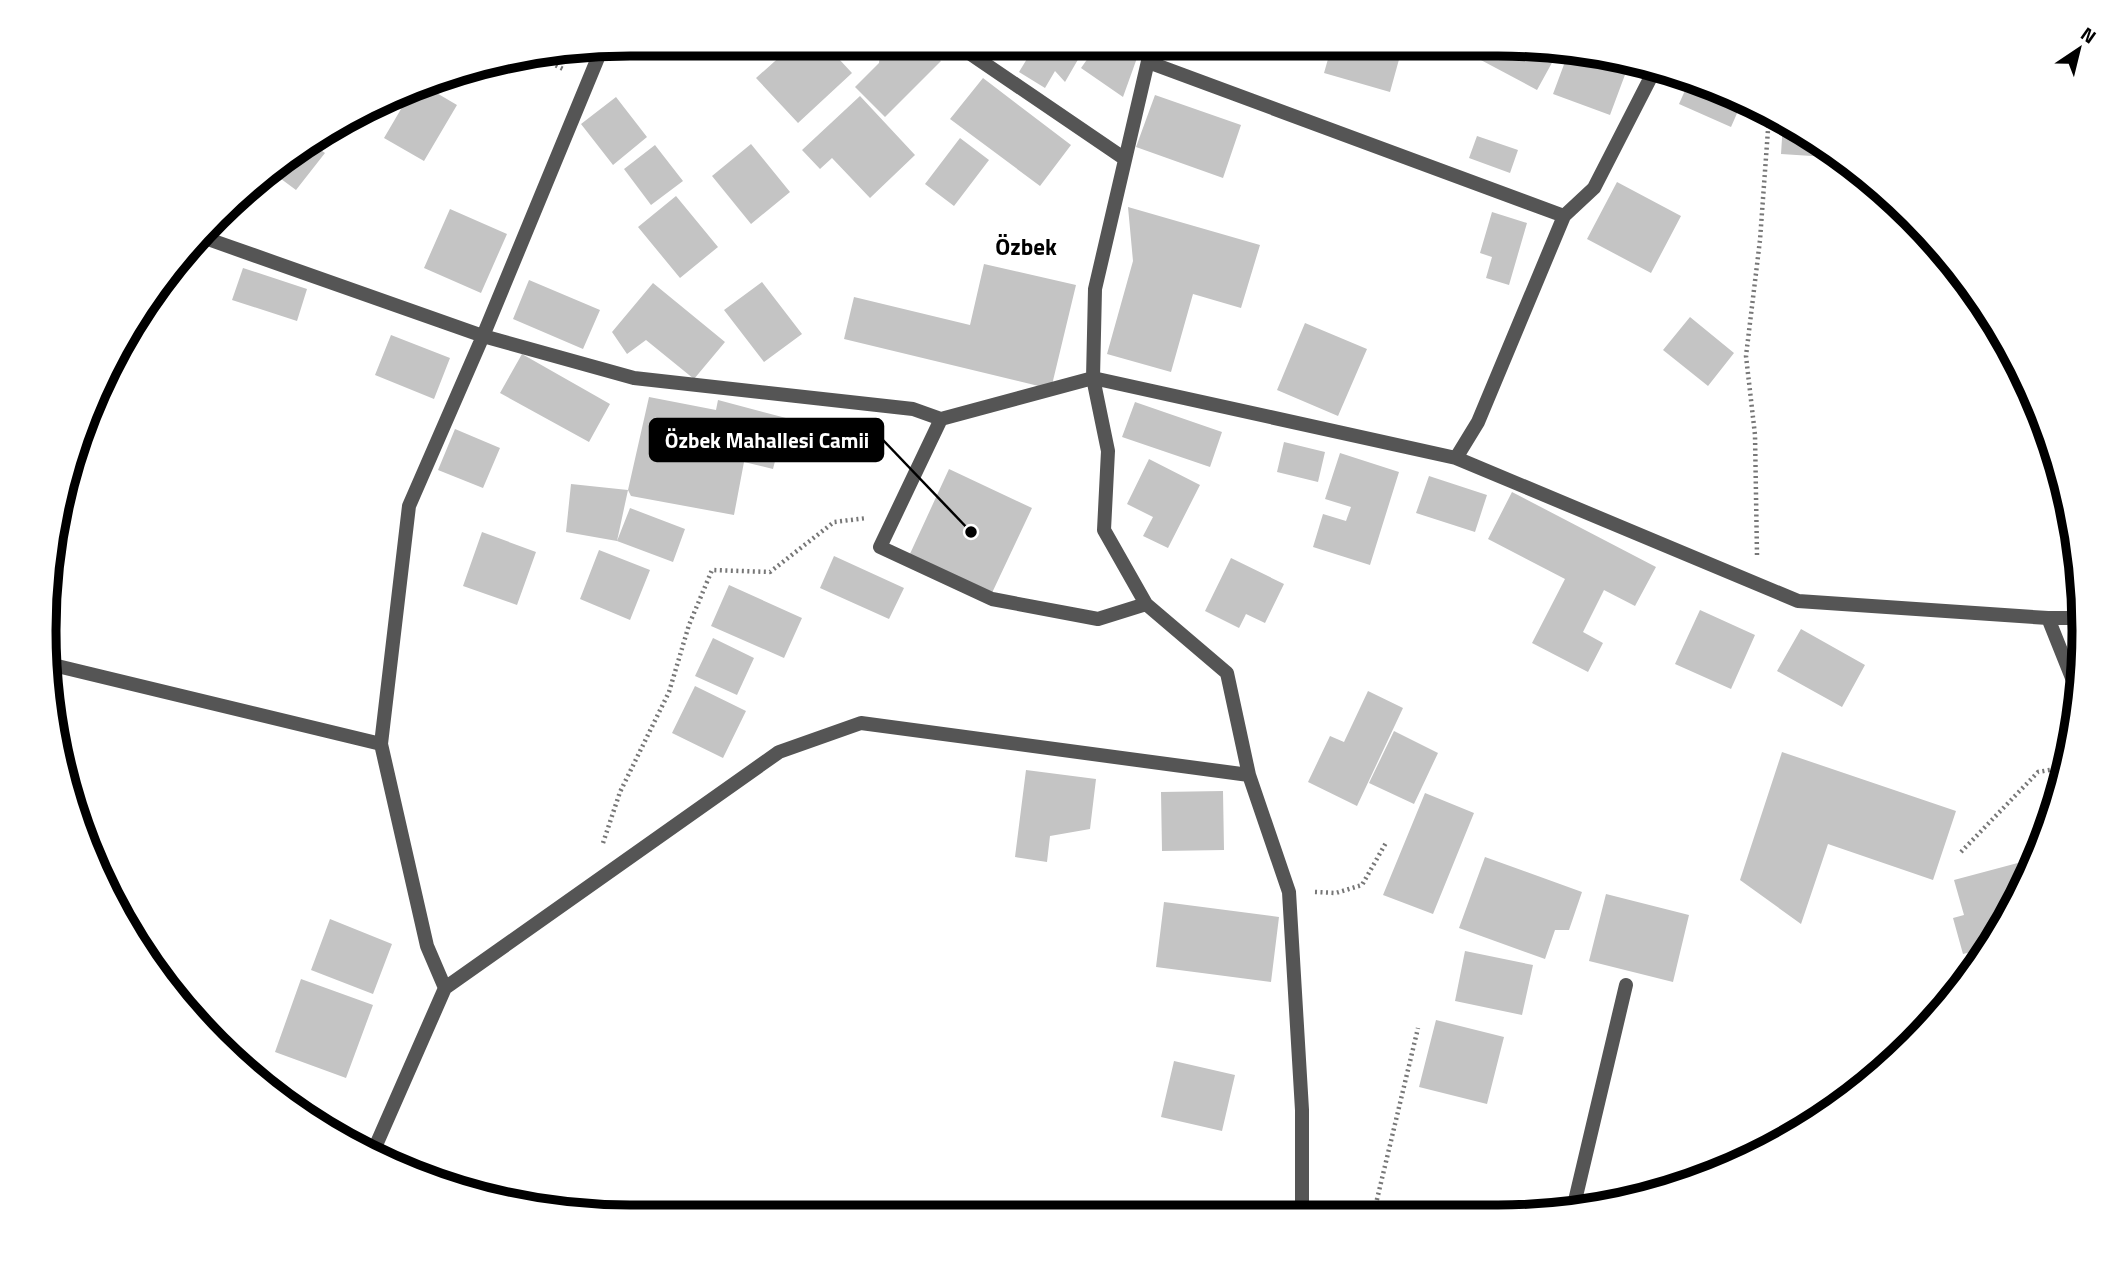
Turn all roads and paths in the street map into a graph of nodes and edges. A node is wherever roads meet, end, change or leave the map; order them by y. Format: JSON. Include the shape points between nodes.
{"nodes":[{"id":1,"x":974,"y":56,"type":"edge"},
{"id":2,"x":1149,"y":56,"type":"edge"},
{"id":3,"x":598,"y":57,"type":"edge"},
{"id":4,"x":1148,"y":62,"type":"junction"},
{"id":5,"x":1651,"y":77,"type":"edge"},
{"id":6,"x":1768,"y":124,"type":"edge"},
{"id":7,"x":1125,"y":159,"type":"junction"},
{"id":8,"x":1564,"y":216,"type":"junction"},
{"id":9,"x":210,"y":240,"type":"edge"},
{"id":10,"x":483,"y":336,"type":"junction"},
{"id":11,"x":1094,"y":377,"type":"junction"},
{"id":12,"x":941,"y":419,"type":"junction"},
{"id":13,"x":1456,"y":458,"type":"junction"},
{"id":14,"x":895,"y":514,"type":"junction"},
{"id":15,"x":1758,"y":584,"type":"junction"},
{"id":16,"x":1146,"y":604,"type":"junction"},
{"id":17,"x":2048,"y":618,"type":"junction"},
{"id":18,"x":2072,"y":618,"type":"edge"},
{"id":19,"x":57,"y":666,"type":"edge"},
{"id":20,"x":2070,"y":674,"type":"edge"},
{"id":21,"x":381,"y":744,"type":"junction"},
{"id":22,"x":2054,"y":769,"type":"edge"},
{"id":23,"x":1249,"y":775,"type":"junction"},
{"id":24,"x":1387,"y":841,"type":"dead end"},
{"id":25,"x":1961,"y":852,"type":"dead end"},
{"id":26,"x":588,"y":887,"type":"junction"},
{"id":27,"x":1289,"y":892,"type":"junction"},
{"id":28,"x":1626,"y":985,"type":"dead end"},
{"id":29,"x":446,"y":988,"type":"junction"},
{"id":30,"x":1418,"y":1028,"type":"dead end"},
{"id":31,"x":376,"y":1146,"type":"edge"},
{"id":32,"x":1575,"y":1199,"type":"edge"},
{"id":33,"x":1302,"y":1205,"type":"edge"},
{"id":34,"x":1376,"y":1205,"type":"edge"}],
"edges":[{"from":1,"to":7,"type":"street"},
{"from":2,"to":4,"type":"street"},
{"from":3,"to":10,"type":"street"},
{"from":4,"to":7,"type":"street"},
{"from":4,"to":8,"type":"street"},
{"from":5,"to":8,"type":"street","via":[[1594,188]]},
{"from":6,"to":15,"type":"path","via":[[1746,356],[1755,435]]},
{"from":7,"to":11,"type":"street","via":[[1095,289]]},
{"from":8,"to":13,"type":"street","via":[[1478,422]]},
{"from":9,"to":10,"type":"street"},
{"from":10,"to":12,"type":"street","via":[[634,378],[913,409]]},
{"from":10,"to":21,"type":"street","via":[[409,506]]},
{"from":11,"to":12,"type":"street"},
{"from":11,"to":13,"type":"street"},
{"from":11,"to":16,"type":"street","via":[[1108,451],[1104,530]]},
{"from":12,"to":14,"type":"street"},
{"from":13,"to":15,"type":"street"},
{"from":14,"to":16,"type":"street","via":[[880,547],[992,599],[1098,619]]},
{"from":14,"to":26,"type":"path","via":[[834,522],[770,572],[712,570],[668,692],[620,792]]},
{"from":15,"to":17,"type":"street","via":[[1798,601]]},
{"from":16,"to":23,"type":"street","via":[[1227,673]]},
{"from":17,"to":18,"type":"street"},
{"from":17,"to":20,"type":"street"},
{"from":19,"to":21,"type":"street"},
{"from":21,"to":29,"type":"street","via":[[426,946]]},
{"from":22,"to":25,"type":"path","via":[[2038,772]]},
{"from":23,"to":26,"type":"street","via":[[861,723],[779,752]]},
{"from":23,"to":27,"type":"street"},
{"from":24,"to":27,"type":"path","via":[[1362,885],[1336,893]]},
{"from":26,"to":29,"type":"street"},
{"from":27,"to":33,"type":"street","via":[[1302,1110]]},
{"from":28,"to":32,"type":"street"},
{"from":29,"to":31,"type":"street"},
{"from":30,"to":34,"type":"path"}]}
